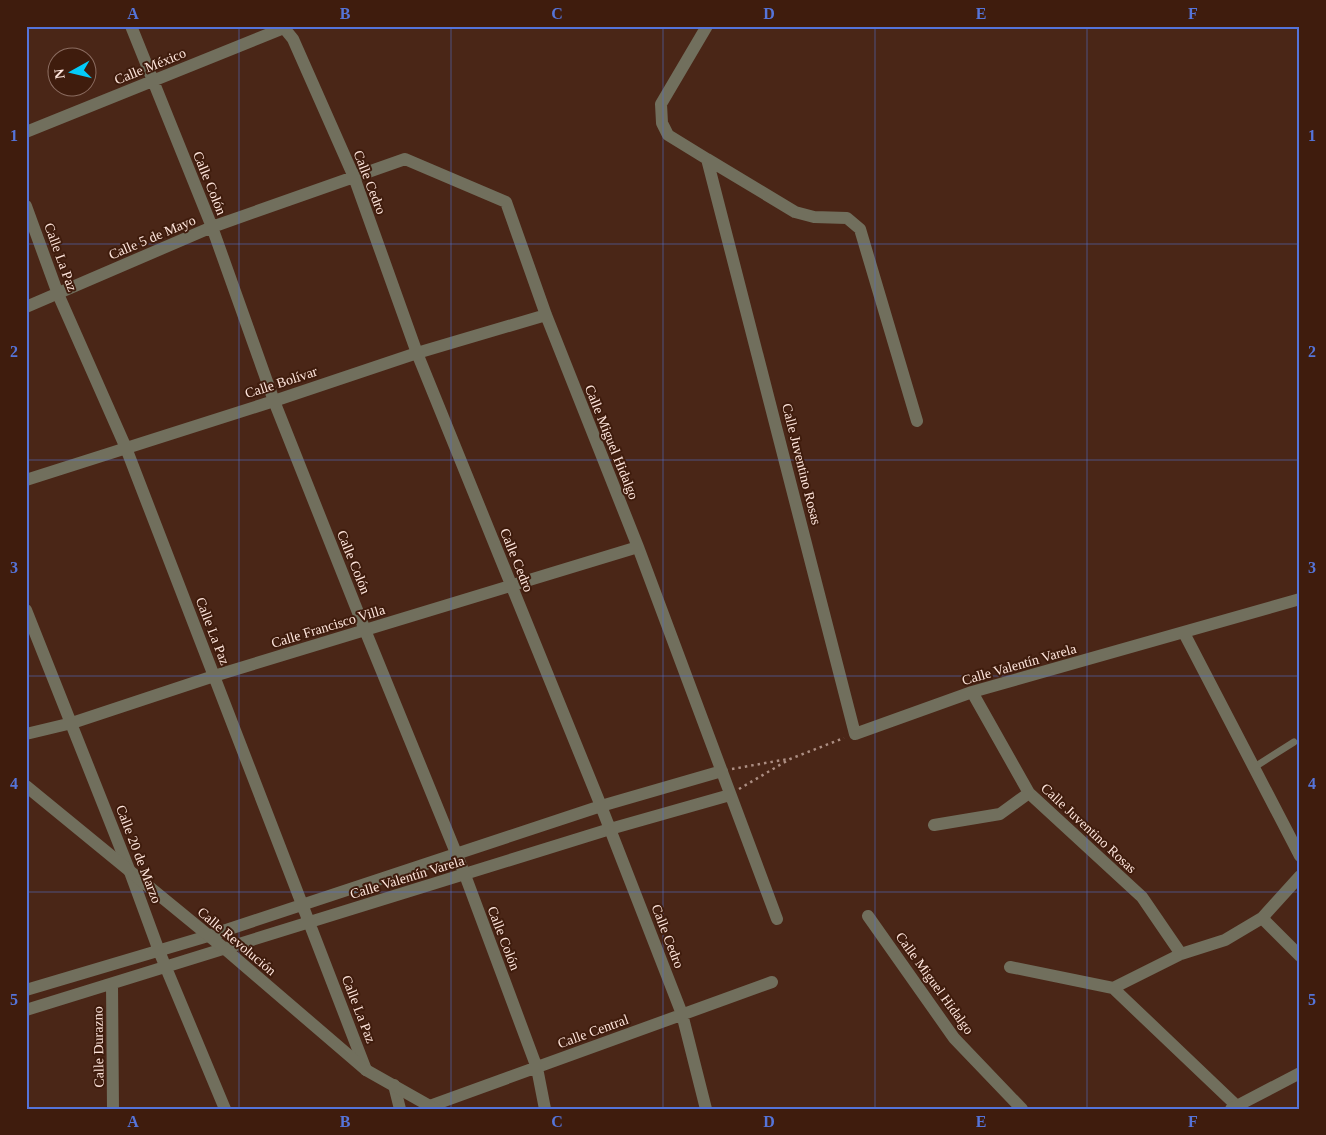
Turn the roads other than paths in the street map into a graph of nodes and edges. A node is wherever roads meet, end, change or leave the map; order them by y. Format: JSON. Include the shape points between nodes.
{"nodes":[{"id":1,"x":131,"y":26,"type":"edge"},
{"id":2,"x":706,"y":26,"type":"edge"},
{"id":3,"x":284,"y":28,"type":"joint"},
{"id":4,"x":153,"y":80,"type":"junction"},
{"id":5,"x":26,"y":132,"type":"edge"},
{"id":6,"x":708,"y":158,"type":"junction"},
{"id":7,"x":405,"y":159,"type":"joint"},
{"id":8,"x":354,"y":177,"type":"junction"},
{"id":9,"x":26,"y":206,"type":"edge"},
{"id":10,"x":212,"y":227,"type":"junction"},
{"id":11,"x":58,"y":294,"type":"junction"},
{"id":12,"x":26,"y":307,"type":"edge"},
{"id":13,"x":546,"y":315,"type":"junction"},
{"id":14,"x":417,"y":353,"type":"junction"},
{"id":15,"x":274,"y":401,"type":"junction"},
{"id":16,"x":917,"y":421,"type":"dead end"},
{"id":17,"x":126,"y":448,"type":"junction"},
{"id":18,"x":26,"y":480,"type":"edge"},
{"id":19,"x":638,"y":547,"type":"junction"},
{"id":20,"x":512,"y":587,"type":"junction"},
{"id":21,"x":1300,"y":599,"type":"edge"},
{"id":22,"x":26,"y":610,"type":"edge"},
{"id":23,"x":365,"y":630,"type":"junction"},
{"id":24,"x":1184,"y":633,"type":"junction"},
{"id":25,"x":214,"y":676,"type":"junction"},
{"id":26,"x":972,"y":692,"type":"junction"},
{"id":27,"x":72,"y":723,"type":"junction"},
{"id":28,"x":26,"y":734,"type":"edge"},
{"id":29,"x":855,"y":734,"type":"joint"},
{"id":30,"x":1294,"y":742,"type":"dead end"},
{"id":31,"x":1254,"y":768,"type":"junction"},
{"id":32,"x":722,"y":771,"type":"junction"},
{"id":33,"x":26,"y":786,"type":"edge"},
{"id":34,"x":1029,"y":793,"type":"junction"},
{"id":35,"x":730,"y":795,"type":"junction"},
{"id":36,"x":601,"y":806,"type":"junction"},
{"id":37,"x":934,"y":826,"type":"dead end"},
{"id":38,"x":610,"y":829,"type":"junction"},
{"id":39,"x":457,"y":855,"type":"junction"},
{"id":40,"x":1300,"y":856,"type":"edge"},
{"id":41,"x":130,"y":872,"type":"junction"},
{"id":42,"x":465,"y":875,"type":"junction"},
{"id":43,"x":1300,"y":876,"type":"edge"},
{"id":44,"x":303,"y":904,"type":"junction"},
{"id":45,"x":868,"y":916,"type":"dead end"},
{"id":46,"x":1262,"y":918,"type":"junction"},
{"id":47,"x":777,"y":919,"type":"dead end"},
{"id":48,"x":310,"y":922,"type":"junction"},
{"id":49,"x":208,"y":936,"type":"junction"},
{"id":50,"x":225,"y":949,"type":"junction"},
{"id":51,"x":159,"y":951,"type":"junction"},
{"id":52,"x":1180,"y":954,"type":"junction"},
{"id":53,"x":1300,"y":956,"type":"edge"},
{"id":54,"x":1010,"y":967,"type":"dead end"},
{"id":55,"x":166,"y":968,"type":"junction"},
{"id":56,"x":772,"y":982,"type":"dead end"},
{"id":57,"x":112,"y":984,"type":"junction"},
{"id":58,"x":1113,"y":988,"type":"junction"},
{"id":59,"x":26,"y":990,"type":"edge"},
{"id":60,"x":26,"y":1010,"type":"edge"},
{"id":61,"x":682,"y":1014,"type":"junction"},
{"id":62,"x":537,"y":1068,"type":"junction"},
{"id":63,"x":366,"y":1070,"type":"junction"},
{"id":64,"x":1300,"y":1073,"type":"edge"},
{"id":65,"x":394,"y":1085,"type":"junction"},
{"id":66,"x":430,"y":1108,"type":"edge"},
{"id":67,"x":1236,"y":1108,"type":"edge"},
{"id":68,"x":113,"y":1109,"type":"edge"},
{"id":69,"x":225,"y":1109,"type":"edge"},
{"id":70,"x":400,"y":1109,"type":"edge"},
{"id":71,"x":545,"y":1109,"type":"edge"},
{"id":72,"x":706,"y":1109,"type":"edge"},
{"id":73,"x":1022,"y":1109,"type":"edge"}],
"edges":[{"from":1,"to":4,"type":"street","name":"Calle Colón"},
{"from":2,"to":6,"type":"street","via":[[661,104],[662,123],[668,135]]},
{"from":3,"to":4,"type":"street","name":"Calle México"},
{"from":3,"to":8,"type":"street","name":"Calle Cedro","via":[[293,39]]},
{"from":4,"to":5,"type":"street","name":"Calle México"},
{"from":4,"to":10,"type":"street","name":"Calle Colón"},
{"from":6,"to":16,"type":"street","via":[[795,212],[814,217],[847,218],[860,229]]},
{"from":6,"to":29,"type":"street","name":"Calle Juventino Rosas"},
{"from":7,"to":8,"type":"street","name":"Calle 5 de Mayo"},
{"from":7,"to":13,"type":"street","name":"Calle Miguel Hidalgo","via":[[506,202]]},
{"from":8,"to":10,"type":"street","name":"Calle 5 de Mayo"},
{"from":8,"to":14,"type":"street","name":"Calle Cedro"},
{"from":9,"to":11,"type":"street","name":"Calle La Paz"},
{"from":10,"to":11,"type":"street","name":"Calle 5 de Mayo"},
{"from":10,"to":15,"type":"street","name":"Calle Colón"},
{"from":11,"to":12,"type":"street","name":"Calle 5 de Mayo"},
{"from":11,"to":17,"type":"street","name":"Calle La Paz"},
{"from":13,"to":14,"type":"street","name":"Calle Bolívar"},
{"from":13,"to":19,"type":"street","name":"Calle Miguel Hidalgo"},
{"from":14,"to":15,"type":"street","name":"Calle Bolívar"},
{"from":14,"to":20,"type":"street","name":"Calle Cedro"},
{"from":15,"to":17,"type":"street","name":"Calle Bolívar"},
{"from":15,"to":23,"type":"street","name":"Calle Colón"},
{"from":17,"to":18,"type":"street","name":"Calle Bolívar"},
{"from":17,"to":25,"type":"street","name":"Calle La Paz"},
{"from":19,"to":20,"type":"street","name":"Calle Francisco Villa"},
{"from":19,"to":32,"type":"street","name":"Calle Miguel Hidalgo"},
{"from":20,"to":23,"type":"street","name":"Calle Francisco Villa"},
{"from":20,"to":36,"type":"street","name":"Calle Cedro"},
{"from":21,"to":24,"type":"street","name":"Calle Valentín Varela"},
{"from":22,"to":27,"type":"street","name":"Calle 20 de Marzo"},
{"from":23,"to":25,"type":"street","name":"Calle Francisco Villa"},
{"from":23,"to":39,"type":"street","name":"Calle Colón"},
{"from":24,"to":26,"type":"street","name":"Calle Valentín Varela"},
{"from":24,"to":31,"type":"street"},
{"from":25,"to":27,"type":"street","name":"Calle Francisco Villa"},
{"from":25,"to":44,"type":"street","name":"Calle La Paz"},
{"from":26,"to":29,"type":"street","name":"Calle Valentín Varela"},
{"from":26,"to":34,"type":"street","name":"Calle Juventino Rosas"},
{"from":27,"to":28,"type":"street","name":"Calle Francisco Villa"},
{"from":27,"to":41,"type":"street","name":"Calle 20 de Marzo"},
{"from":30,"to":31,"type":"lane"},
{"from":31,"to":40,"type":"street"},
{"from":32,"to":35,"type":"street","name":"Calle Miguel Hidalgo"},
{"from":32,"to":36,"type":"street","name":"Calle Valentín Varela"},
{"from":33,"to":41,"type":"street","name":"Calle Revolución"},
{"from":34,"to":37,"type":"street","via":[[1000,814]]},
{"from":34,"to":52,"type":"street","name":"Calle Juventino Rosas","via":[[1142,897]]},
{"from":35,"to":38,"type":"street","name":"Calle Valentín Varela"},
{"from":35,"to":47,"type":"street","name":"Calle Miguel Hidalgo"},
{"from":36,"to":38,"type":"street","name":"Calle Cedro"},
{"from":36,"to":39,"type":"street","name":"Calle Valentín Varela"},
{"from":38,"to":42,"type":"street","name":"Calle Valentín Varela"},
{"from":38,"to":61,"type":"street","name":"Calle Cedro"},
{"from":39,"to":42,"type":"street","name":"Calle Colón"},
{"from":39,"to":44,"type":"street","name":"Calle Valentín Varela"},
{"from":41,"to":49,"type":"street","name":"Calle Revolución"},
{"from":41,"to":51,"type":"street","name":"Calle 20 de Marzo"},
{"from":42,"to":48,"type":"street","name":"Calle Valentín Varela"},
{"from":42,"to":62,"type":"street","name":"Calle Colón"},
{"from":43,"to":46,"type":"street"},
{"from":44,"to":48,"type":"street","name":"Calle La Paz"},
{"from":44,"to":49,"type":"street","name":"Calle Valentín Varela"},
{"from":45,"to":73,"type":"street","name":"Calle Miguel Hidalgo","via":[[954,1038]]},
{"from":46,"to":52,"type":"street","via":[[1225,940]]},
{"from":46,"to":53,"type":"street"},
{"from":48,"to":50,"type":"street","name":"Calle Valentín Varela"},
{"from":48,"to":63,"type":"street","name":"Calle La Paz"},
{"from":49,"to":50,"type":"street","name":"Calle Revolución"},
{"from":49,"to":51,"type":"street","name":"Calle Valentín Varela"},
{"from":50,"to":55,"type":"street","name":"Calle Valentín Varela"},
{"from":50,"to":63,"type":"street","name":"Calle Revolución"},
{"from":51,"to":55,"type":"street","name":"Calle 20 de Marzo"},
{"from":51,"to":59,"type":"street","name":"Calle Valentín Varela"},
{"from":52,"to":58,"type":"street"},
{"from":54,"to":58,"type":"street"},
{"from":55,"to":57,"type":"street","name":"Calle Valentín Varela"},
{"from":55,"to":69,"type":"street","name":"Calle 20 de Marzo"},
{"from":56,"to":61,"type":"street","name":"Calle Central"},
{"from":57,"to":60,"type":"street","name":"Calle Valentín Varela"},
{"from":57,"to":68,"type":"street","name":"Calle Durazno"},
{"from":58,"to":67,"type":"street"},
{"from":61,"to":62,"type":"street","name":"Calle Central"},
{"from":61,"to":72,"type":"street","name":"Calle Cedro"},
{"from":62,"to":66,"type":"street","name":"Calle Central"},
{"from":62,"to":71,"type":"street","name":"Calle Colón"},
{"from":63,"to":65,"type":"street","name":"Calle Revolución"},
{"from":64,"to":67,"type":"street"},
{"from":65,"to":66,"type":"street","name":"Calle Revolución"},
{"from":65,"to":70,"type":"street"}]}
